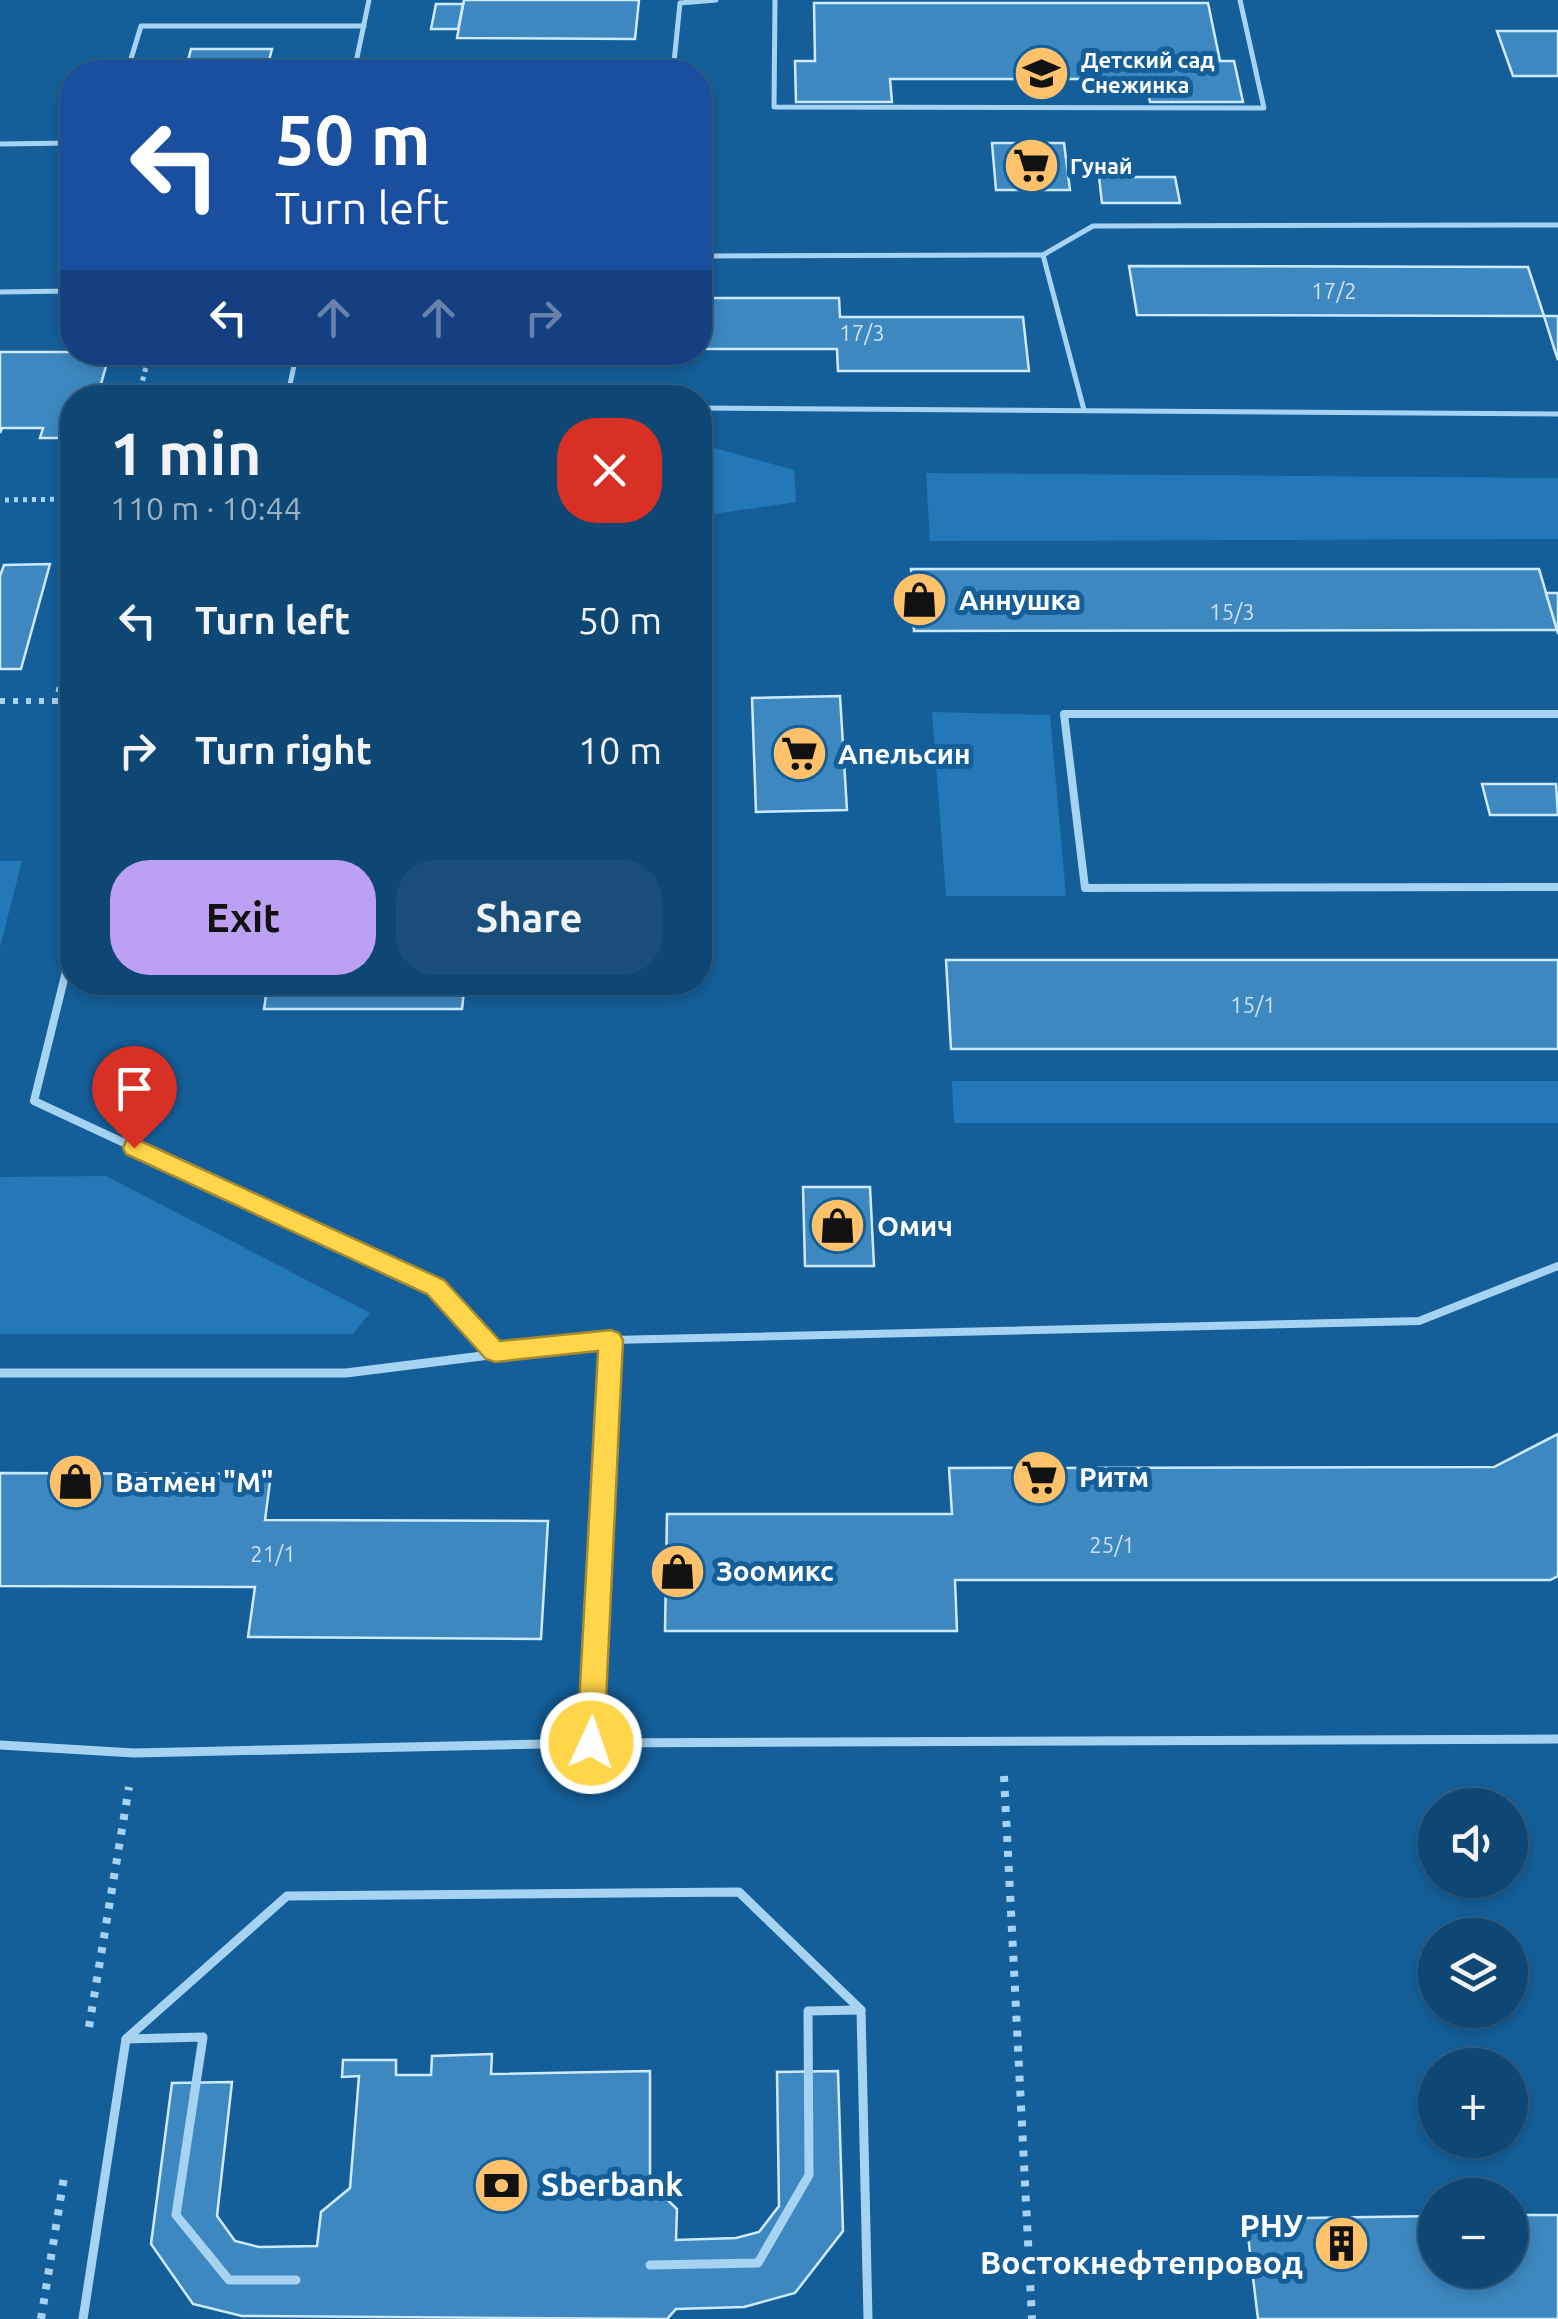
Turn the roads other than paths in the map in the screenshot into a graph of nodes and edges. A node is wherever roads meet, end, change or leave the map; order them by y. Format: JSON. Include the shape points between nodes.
{"nodes":[{"id":1,"x":369,"y":0,"type":"edge"},
{"id":2,"x":716,"y":0,"type":"edge"},
{"id":3,"x":774,"y":0,"type":"edge"},
{"id":4,"x":1240,"y":0,"type":"edge"},
{"id":5,"x":364,"y":26,"type":"junction"},
{"id":6,"x":130,"y":60,"type":"edge"},
{"id":7,"x":357,"y":60,"type":"edge"},
{"id":8,"x":674,"y":60,"type":"edge"},
{"id":9,"x":60,"y":143,"type":"edge"},
{"id":10,"x":0,"y":144,"type":"edge"},
{"id":11,"x":1558,"y":225,"type":"edge"},
{"id":12,"x":1042,"y":255,"type":"junction"},
{"id":13,"x":712,"y":256,"type":"edge"},
{"id":14,"x":60,"y":291,"type":"edge"},
{"id":15,"x":0,"y":292,"type":"edge"},
{"id":16,"x":712,"y":408,"type":"edge"},
{"id":17,"x":1084,"y":410,"type":"junction"},
{"id":18,"x":1558,"y":414,"type":"edge"},
{"id":19,"x":1558,"y":714,"type":"edge"},
{"id":20,"x":1558,"y":888,"type":"edge"},
{"id":21,"x":60,"y":995,"type":"edge"},
{"id":22,"x":1558,"y":1266,"type":"edge"},
{"id":23,"x":611,"y":1340,"type":"junction"},
{"id":24,"x":495,"y":1352,"type":"junction"},
{"id":25,"x":0,"y":1372,"type":"edge"},
{"id":26,"x":1558,"y":1739,"type":"edge"},
{"id":27,"x":591,"y":1743,"type":"junction"},
{"id":28,"x":0,"y":1746,"type":"edge"},
{"id":29,"x":861,"y":2010,"type":"junction"},
{"id":30,"x":126,"y":2039,"type":"junction"},
{"id":31,"x":650,"y":2265,"type":"dead end"},
{"id":32,"x":296,"y":2280,"type":"dead end"},
{"id":33,"x":84,"y":2319,"type":"edge"},
{"id":34,"x":868,"y":2319,"type":"edge"}],
"edges":[{"from":1,"to":5,"type":"lane"},
{"from":2,"to":8,"type":"lane","via":[[680,2]]},
{"from":3,"to":4,"type":"lane","via":[[774,107],[1264,108]]},
{"from":5,"to":6,"type":"lane","via":[[140,26]]},
{"from":5,"to":7,"type":"lane"},
{"from":9,"to":10,"type":"lane"},
{"from":11,"to":12,"type":"lane","via":[[1093,226]]},
{"from":12,"to":13,"type":"lane"},
{"from":12,"to":17,"type":"lane"},
{"from":14,"to":15,"type":"lane"},
{"from":16,"to":17,"type":"lane"},
{"from":17,"to":18,"type":"lane"},
{"from":19,"to":20,"type":"lane","via":[[1064,714],[1085,888]]},
{"from":21,"to":24,"type":"lane","via":[[34,1101],[435,1287]]},
{"from":22,"to":23,"type":"lane","via":[[1420,1321]]},
{"from":23,"to":24,"type":"lane"},
{"from":23,"to":27,"type":"lane"},
{"from":24,"to":25,"type":"lane","via":[[346,1373]]},
{"from":26,"to":27,"type":"lane"},
{"from":27,"to":28,"type":"lane","via":[[134,1753]]},
{"from":29,"to":30,"type":"lane","via":[[739,1892],[286,1896]]},
{"from":29,"to":31,"type":"lane","via":[[808,2011],[809,2175],[758,2262]]},
{"from":29,"to":34,"type":"lane"},
{"from":30,"to":32,"type":"lane","via":[[203,2037],[176,2215],[229,2280]]},
{"from":30,"to":33,"type":"lane"}]}
